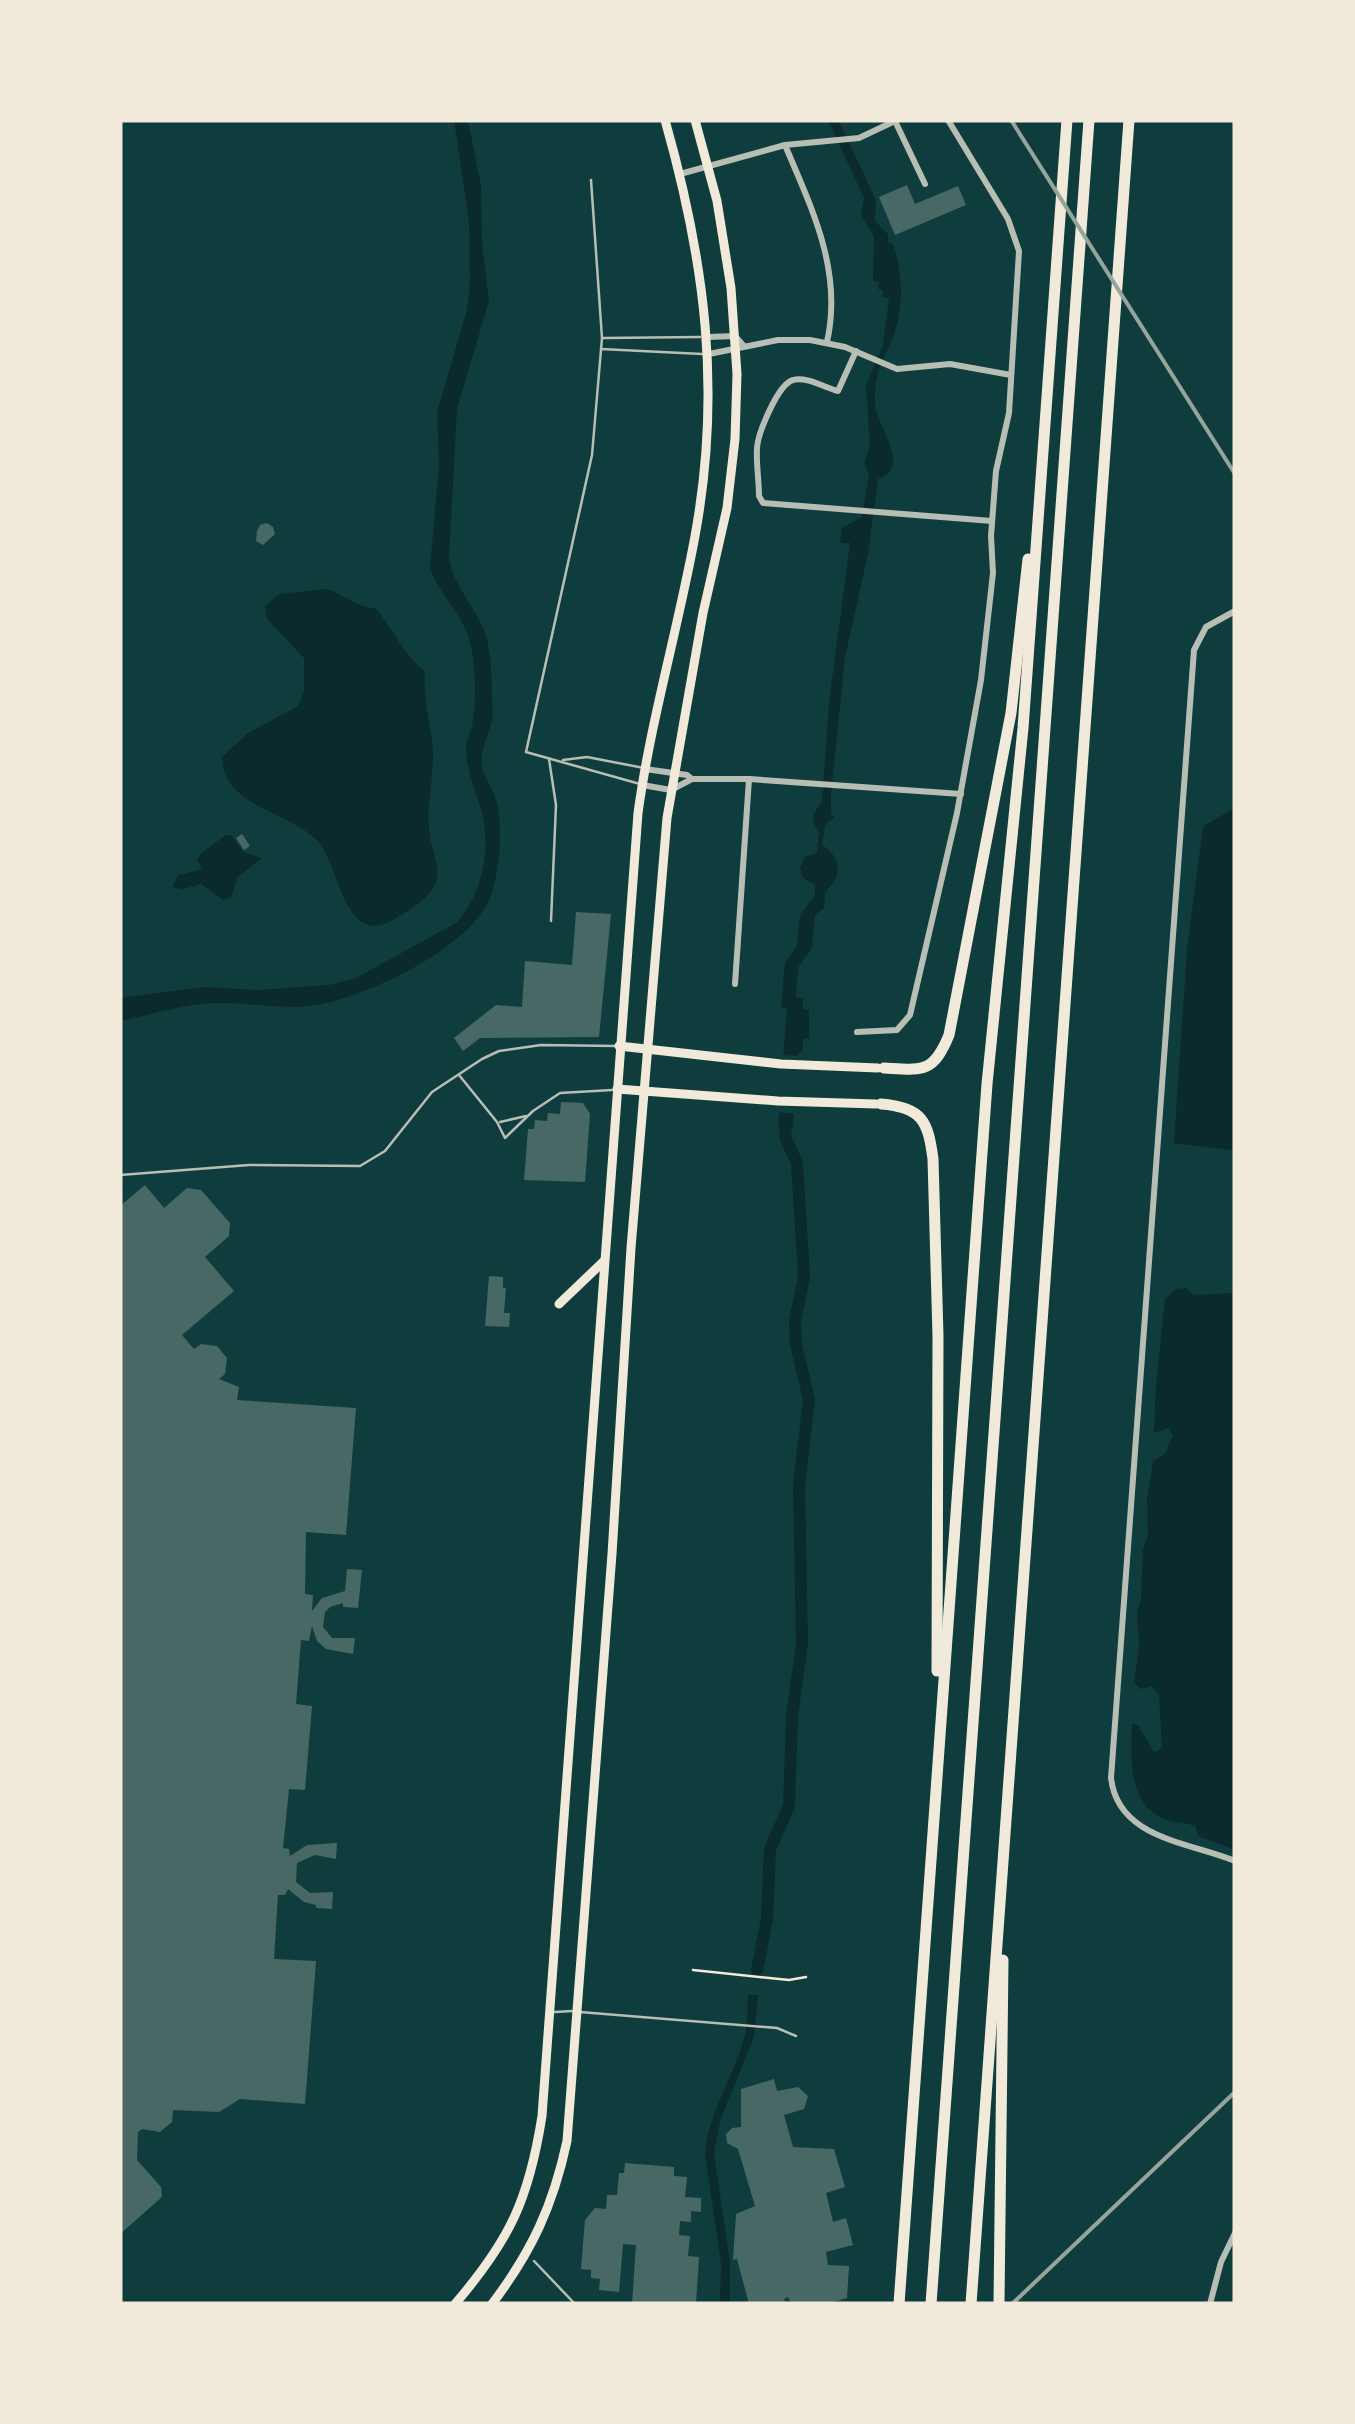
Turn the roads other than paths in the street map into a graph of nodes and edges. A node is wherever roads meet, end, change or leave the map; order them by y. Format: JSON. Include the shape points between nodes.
{"nodes":[{"id":1,"x":665,"y":120,"type":"edge"},
{"id":2,"x":694,"y":120,"type":"edge"},
{"id":3,"x":948,"y":120,"type":"edge"},
{"id":4,"x":1067,"y":120,"type":"edge"},
{"id":5,"x":1089,"y":120,"type":"edge"},
{"id":6,"x":1130,"y":120,"type":"edge"},
{"id":7,"x":896,"y":121,"type":"edge"},
{"id":8,"x":785,"y":146,"type":"junction"},
{"id":9,"x":709,"y":168,"type":"junction"},
{"id":10,"x":680,"y":174,"type":"junction"},
{"id":11,"x":591,"y":180,"type":"dead end"},
{"id":12,"x":925,"y":184,"type":"dead end"},
{"id":13,"x":1059,"y":236,"type":"junction"},
{"id":14,"x":734,"y":336,"type":"junction"},
{"id":15,"x":602,"y":338,"type":"junction"},
{"id":16,"x":708,"y":338,"type":"junction"},
{"id":17,"x":827,"y":342,"type":"junction"},
{"id":18,"x":739,"y":347,"type":"junction"},
{"id":19,"x":601,"y":348,"type":"junction"},
{"id":20,"x":856,"y":351,"type":"junction"},
{"id":21,"x":709,"y":354,"type":"junction"},
{"id":22,"x":1011,"y":375,"type":"junction"},
{"id":23,"x":992,"y":521,"type":"junction"},
{"id":24,"x":1235,"y":610,"type":"edge"},
{"id":25,"x":549,"y":758,"type":"junction"},
{"id":26,"x":562,"y":761,"type":"junction"},
{"id":27,"x":644,"y":768,"type":"junction"},
{"id":28,"x":674,"y":774,"type":"junction"},
{"id":29,"x":692,"y":779,"type":"junction"},
{"id":30,"x":749,"y":779,"type":"junction"},
{"id":31,"x":642,"y":785,"type":"junction"},
{"id":32,"x":671,"y":790,"type":"junction"},
{"id":33,"x":961,"y":794,"type":"junction"},
{"id":34,"x":550,"y":921,"type":"dead end"},
{"id":35,"x":735,"y":984,"type":"dead end"},
{"id":36,"x":858,"y":1032,"type":"dead end"},
{"id":37,"x":619,"y":1046,"type":"junction"},
{"id":38,"x":646,"y":1049,"type":"junction"},
{"id":39,"x":881,"y":1068,"type":"joint"},
{"id":40,"x":458,"y":1074,"type":"junction"},
{"id":41,"x":617,"y":1090,"type":"junction"},
{"id":42,"x":644,"y":1091,"type":"junction"},
{"id":43,"x":878,"y":1104,"type":"joint"},
{"id":44,"x":527,"y":1115,"type":"junction"},
{"id":45,"x":497,"y":1122,"type":"junction"},
{"id":46,"x":120,"y":1175,"type":"edge"},
{"id":47,"x":605,"y":1260,"type":"junction"},
{"id":48,"x":559,"y":1304,"type":"dead end"},
{"id":49,"x":935,"y":1805,"type":"junction"},
{"id":50,"x":1235,"y":1861,"type":"edge"},
{"id":51,"x":1002,"y":1881,"type":"junction"},
{"id":52,"x":549,"y":2012,"type":"junction"},
{"id":53,"x":577,"y":2012,"type":"junction"},
{"id":54,"x":796,"y":2036,"type":"dead end"},
{"id":55,"x":1235,"y":2233,"type":"edge"},
{"id":56,"x":534,"y":2261,"type":"dead end"},
{"id":57,"x":456,"y":2304,"type":"edge"},
{"id":58,"x":492,"y":2304,"type":"edge"},
{"id":59,"x":575,"y":2304,"type":"edge"},
{"id":60,"x":898,"y":2304,"type":"edge"},
{"id":61,"x":931,"y":2304,"type":"edge"},
{"id":62,"x":972,"y":2304,"type":"edge"},
{"id":63,"x":998,"y":2304,"type":"edge"},
{"id":64,"x":1210,"y":2304,"type":"edge"}],
"edges":[{"from":1,"to":10,"type":"main road"},
{"from":2,"to":9,"type":"main road"},
{"from":3,"to":22,"type":"street","via":[[1017,240]]},
{"from":4,"to":13,"type":"highway"},
{"from":5,"to":61,"type":"highway"},
{"from":6,"to":51,"type":"highway"},
{"from":7,"to":8,"type":"street","via":[[869,135]]},
{"from":7,"to":12,"type":"street"},
{"from":8,"to":9,"type":"street"},
{"from":8,"to":17,"type":"street","via":[[824,244],[833,305]]},
{"from":9,"to":10,"type":"street"},
{"from":9,"to":14,"type":"main road","via":[[728,259]]},
{"from":10,"to":16,"type":"main road"},
{"from":11,"to":15,"type":"lane"},
{"from":13,"to":39,"type":"highway","via":[[1011,713],[949,1035],[930,1066]]},
{"from":13,"to":49,"type":"highway"},
{"from":14,"to":16,"type":"street"},
{"from":14,"to":18,"type":"main road"},
{"from":15,"to":16,"type":"lane"},
{"from":15,"to":19,"type":"lane"},
{"from":16,"to":21,"type":"main road"},
{"from":17,"to":18,"type":"street"},
{"from":17,"to":20,"type":"street"},
{"from":18,"to":21,"type":"street"},
{"from":18,"to":28,"type":"main road","via":[[727,508]]},
{"from":19,"to":21,"type":"lane"},
{"from":19,"to":25,"type":"lane","via":[[586,493],[526,752]]},
{"from":20,"to":22,"type":"street","via":[[897,369],[950,364]]},
{"from":20,"to":23,"type":"street","via":[[838,391],[799,379],[783,385],[757,448],[766,505]]},
{"from":21,"to":27,"type":"main road","via":[[696,536]]},
{"from":22,"to":23,"type":"street"},
{"from":23,"to":33,"type":"street","via":[[994,573]]},
{"from":24,"to":50,"type":"street","via":[[1206,627],[1194,650],[1111,1778],[1119,1806],[1138,1826]]},
{"from":25,"to":26,"type":"lane"},
{"from":25,"to":34,"type":"lane","via":[[556,805]]},
{"from":26,"to":27,"type":"lane","via":[[586,757]]},
{"from":26,"to":31,"type":"lane"},
{"from":27,"to":28,"type":"street"},
{"from":27,"to":31,"type":"main road"},
{"from":28,"to":29,"type":"street"},
{"from":28,"to":32,"type":"main road"},
{"from":29,"to":30,"type":"street"},
{"from":29,"to":32,"type":"street"},
{"from":30,"to":33,"type":"street"},
{"from":30,"to":35,"type":"street"},
{"from":31,"to":32,"type":"street"},
{"from":31,"to":37,"type":"main road"},
{"from":32,"to":38,"type":"main road"},
{"from":33,"to":36,"type":"street","via":[[910,1015],[897,1030]]},
{"from":37,"to":38,"type":"main road"},
{"from":37,"to":40,"type":"lane","via":[[514,1048]]},
{"from":37,"to":41,"type":"main road"},
{"from":38,"to":39,"type":"main road"},
{"from":38,"to":42,"type":"main road"},
{"from":40,"to":45,"type":"lane"},
{"from":40,"to":46,"type":"lane","via":[[423,1102],[385,1151],[360,1166],[249,1165]]},
{"from":41,"to":42,"type":"main road"},
{"from":41,"to":44,"type":"lane","via":[[566,1091]]},
{"from":41,"to":47,"type":"main road"},
{"from":42,"to":43,"type":"main road"},
{"from":42,"to":53,"type":"main road"},
{"from":43,"to":49,"type":"highway","via":[[921,1118],[932,1159],[938,1336]]},
{"from":44,"to":45,"type":"lane"},
{"from":44,"to":45,"type":"lane","via":[[505,1138]]},
{"from":47,"to":48,"type":"main road"},
{"from":47,"to":52,"type":"main road"},
{"from":49,"to":60,"type":"highway"},
{"from":51,"to":62,"type":"highway"},
{"from":51,"to":63,"type":"highway"},
{"from":52,"to":53,"type":"lane"},
{"from":52,"to":57,"type":"main road","via":[[542,2116],[514,2226]]},
{"from":53,"to":54,"type":"lane","via":[[761,2026]]},
{"from":53,"to":58,"type":"main road","via":[[569,2122],[554,2196],[530,2249]]},
{"from":55,"to":64,"type":"street"},
{"from":56,"to":59,"type":"lane"}]}
